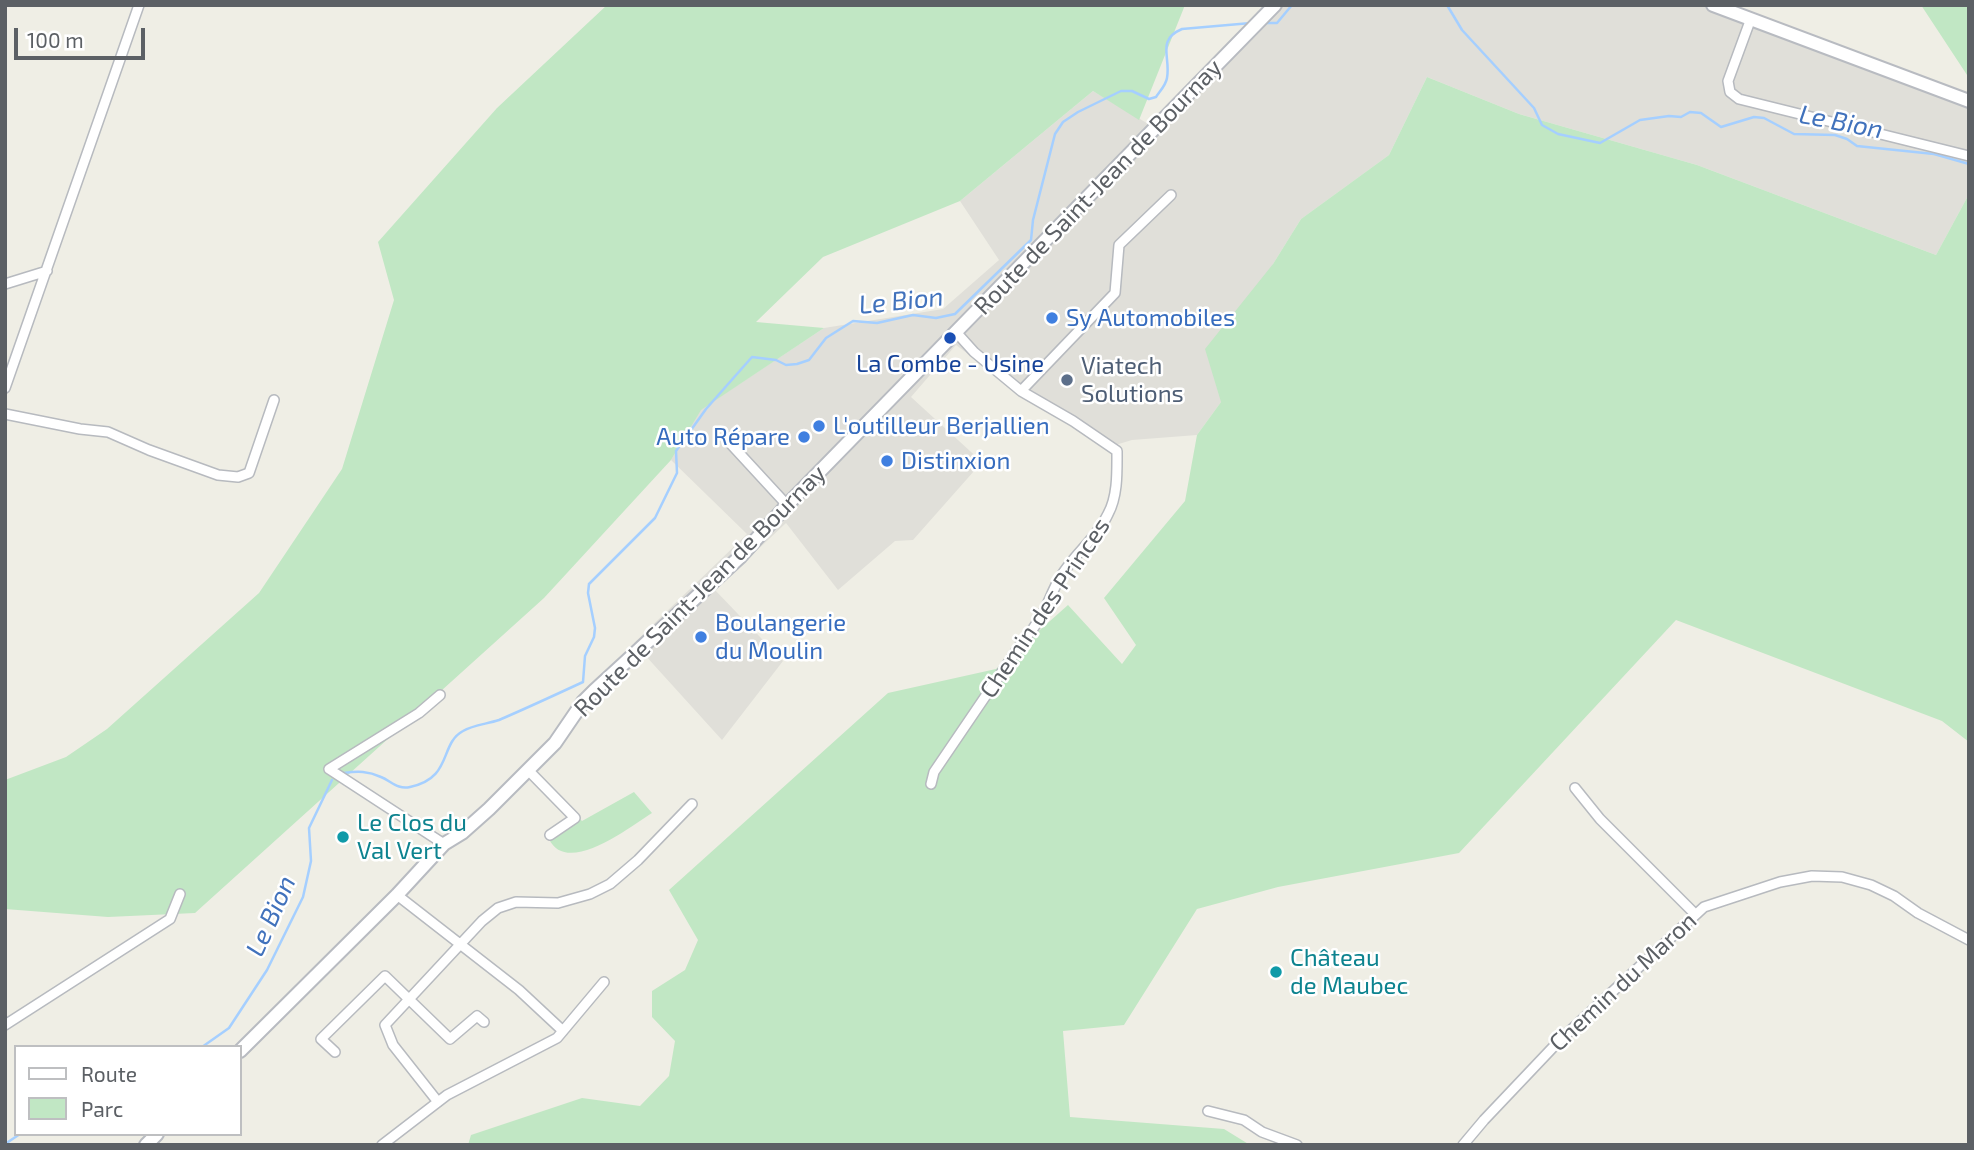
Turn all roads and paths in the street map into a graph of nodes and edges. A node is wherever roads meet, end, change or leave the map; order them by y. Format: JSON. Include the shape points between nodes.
{"nodes":[{"id":1,"x":139,"y":5,"type":"edge"},
{"id":2,"x":1713,"y":5,"type":"edge"},
{"id":3,"x":1271,"y":10,"type":"edge"},
{"id":4,"x":1750,"y":21,"type":"junction"},
{"id":5,"x":1969,"y":101,"type":"edge"},
{"id":6,"x":1969,"y":156,"type":"edge"},
{"id":7,"x":1171,"y":195,"type":"dead end"},
{"id":8,"x":47,"y":271,"type":"junction"},
{"id":9,"x":5,"y":284,"type":"edge"},
{"id":10,"x":956,"y":332,"type":"junction"},
{"id":11,"x":5,"y":388,"type":"edge"},
{"id":12,"x":1021,"y":391,"type":"junction"},
{"id":13,"x":274,"y":400,"type":"dead end"},
{"id":14,"x":5,"y":414,"type":"edge"},
{"id":15,"x":727,"y":441,"type":"dead end"},
{"id":16,"x":787,"y":505,"type":"junction"},
{"id":17,"x":440,"y":695,"type":"dead end"},
{"id":18,"x":528,"y":769,"type":"junction"},
{"id":19,"x":931,"y":784,"type":"dead end"},
{"id":20,"x":1575,"y":788,"type":"dead end"},
{"id":21,"x":692,"y":804,"type":"dead end"},
{"id":22,"x":550,"y":835,"type":"dead end"},
{"id":23,"x":444,"y":844,"type":"junction"},
{"id":24,"x":180,"y":894,"type":"dead end"},
{"id":25,"x":397,"y":895,"type":"junction"},
{"id":26,"x":1695,"y":914,"type":"junction"},
{"id":27,"x":1969,"y":940,"type":"edge"},
{"id":28,"x":460,"y":944,"type":"junction"},
{"id":29,"x":604,"y":982,"type":"dead end"},
{"id":30,"x":410,"y":999,"type":"junction"},
{"id":31,"x":484,"y":1022,"type":"dead end"},
{"id":32,"x":5,"y":1025,"type":"edge"},
{"id":33,"x":563,"y":1031,"type":"junction"},
{"id":34,"x":242,"y":1049,"type":"edge"},
{"id":35,"x":335,"y":1052,"type":"dead end"},
{"id":36,"x":438,"y":1102,"type":"junction"},
{"id":37,"x":1208,"y":1111,"type":"dead end"},
{"id":38,"x":382,"y":1145,"type":"edge"},
{"id":39,"x":1297,"y":1145,"type":"edge"},
{"id":40,"x":1463,"y":1145,"type":"edge"}],
"edges":[{"from":1,"to":8,"type":"street"},
{"from":2,"to":4,"type":"main road"},
{"from":3,"to":10,"type":"main road","name":"Route de Saint-Jean de Bournay"},
{"from":4,"to":5,"type":"main road"},
{"from":4,"to":6,"type":"street","via":[[1728,81],[1730,92],[1739,99]]},
{"from":7,"to":12,"type":"street","via":[[1119,245],[1115,293]]},
{"from":8,"to":9,"type":"street"},
{"from":8,"to":11,"type":"street"},
{"from":10,"to":12,"type":"street","name":"Chemin des Princes"},
{"from":10,"to":16,"type":"main road","name":"Route de Saint-Jean de Bournay"},
{"from":12,"to":19,"type":"street","name":"Chemin des Princes","via":[[1117,451],[1114,499],[1108,515],[1057,583],[1034,628],[933,772]]},
{"from":13,"to":14,"type":"street","via":[[250,473],[238,477],[218,475],[108,432]]},
{"from":15,"to":16,"type":"street"},
{"from":16,"to":18,"type":"main road","name":"Route de Saint-Jean de Bournay","via":[[741,556],[583,702],[555,743]]},
{"from":17,"to":23,"type":"street","via":[[329,769]]},
{"from":18,"to":22,"type":"street","via":[[575,818]]},
{"from":18,"to":23,"type":"main road","name":"Route de Saint-Jean de Bournay","via":[[462,833]]},
{"from":20,"to":26,"type":"street"},
{"from":21,"to":28,"type":"street","via":[[610,884],[558,903],[516,902],[498,908]]},
{"from":23,"to":25,"type":"main road","name":"Route de Saint-Jean de Bournay"},
{"from":24,"to":32,"type":"street","via":[[170,919]]},
{"from":25,"to":28,"type":"street"},
{"from":25,"to":34,"type":"main road","name":"Route de Saint-Jean de Bournay"},
{"from":26,"to":27,"type":"street","name":"Chemin du Maron","via":[[1716,902],[1780,882],[1843,877],[1894,896]]},
{"from":26,"to":40,"type":"street","name":"Chemin du Maron","via":[[1558,1042]]},
{"from":28,"to":30,"type":"street"},
{"from":28,"to":33,"type":"street"},
{"from":29,"to":33,"type":"street"},
{"from":30,"to":31,"type":"street","via":[[450,1039],[477,1016]]},
{"from":30,"to":35,"type":"street","via":[[385,976],[321,1038]]},
{"from":30,"to":36,"type":"street","via":[[385,1025],[393,1045]]},
{"from":33,"to":36,"type":"street"},
{"from":36,"to":38,"type":"street"},
{"from":37,"to":39,"type":"street","via":[[1244,1120]]}]}
